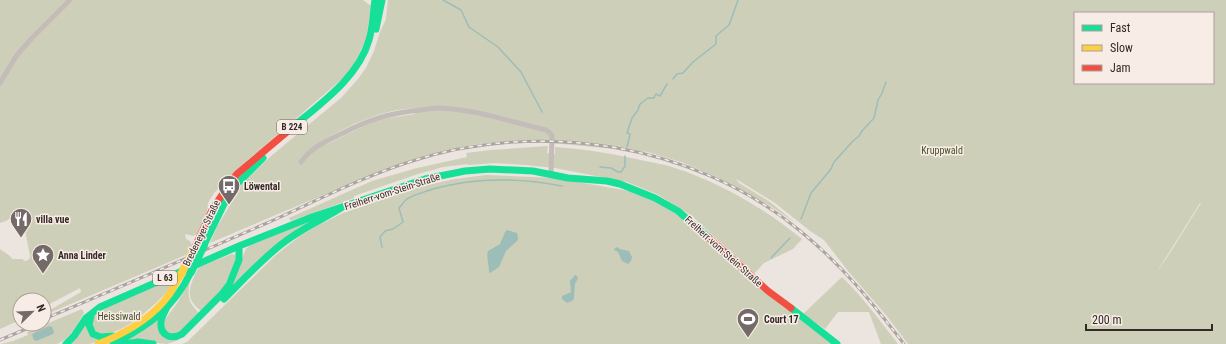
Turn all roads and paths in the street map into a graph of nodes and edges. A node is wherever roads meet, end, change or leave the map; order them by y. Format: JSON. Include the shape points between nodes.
{"nodes":[{"id":1,"x":70,"y":0,"type":"edge"},
{"id":2,"x":375,"y":0,"type":"edge"},
{"id":3,"x":382,"y":0,"type":"edge"},
{"id":4,"x":0,"y":83,"type":"edge"},
{"id":5,"x":301,"y":162,"type":"dead end"},
{"id":6,"x":551,"y":175,"type":"junction"},
{"id":7,"x":344,"y":206,"type":"junction"},
{"id":8,"x":239,"y":246,"type":"junction"},
{"id":9,"x":167,"y":307,"type":"junction"},
{"id":10,"x":93,"y":312,"type":"junction"},
{"id":11,"x":119,"y":335,"type":"junction"},
{"id":12,"x":66,"y":344,"type":"edge"},
{"id":13,"x":98,"y":344,"type":"edge"},
{"id":14,"x":113,"y":344,"type":"edge"},
{"id":15,"x":124,"y":344,"type":"edge"},
{"id":16,"x":153,"y":344,"type":"edge"},
{"id":17,"x":173,"y":344,"type":"edge"},
{"id":18,"x":837,"y":344,"type":"edge"}],
"edges":[{"from":1,"to":4,"type":"street","via":[[21,50]]},
{"from":2,"to":11,"type":"main road","name":"Bredeneyer Straße","number":"B 224","bridge":true,"via":[[369,40],[352,73],[228,183],[215,203],[168,296],[142,320]]},
{"from":3,"to":9,"type":"main road","name":"Bredeneyer Straße","number":"B 224","bridge":true,"via":[[369,53],[355,76],[335,98],[262,158],[234,187],[181,291]]},
{"from":5,"to":6,"type":"street","via":[[315,147],[375,118],[438,108],[471,112],[546,130],[552,136]]},
{"from":6,"to":7,"type":"main road","name":"Freiherr-vom-Stein-Straße","number":"L 63","via":[[511,169],[465,171],[425,179]]},
{"from":6,"to":18,"type":"main road","name":"Freiherr-vom-Stein-Straße","number":"L 63","via":[[620,184],[647,194],[678,211],[768,291]]},
{"from":7,"to":8,"type":"main road","name":"Freiherr-vom-Stein-Straße","number":"L 63"},
{"from":7,"to":17,"type":"main road","via":[[291,236],[184,338]]},
{"from":8,"to":9,"type":"main road","via":[[239,260],[229,285],[182,334],[175,338],[167,336],[162,330],[162,320]]},
{"from":8,"to":10,"type":"main road","number":"L 63"},
{"from":9,"to":14,"type":"main road","name":"Bredeneyer Straße","number":"B 224","via":[[137,331]]},
{"from":10,"to":11,"type":"main road","via":[[88,320],[92,332],[104,337]]},
{"from":10,"to":12,"type":"main road","number":"L 63"},
{"from":11,"to":13,"type":"main road","name":"Bredeneyer Straße","number":"B 224"},
{"from":15,"to":16,"type":"main road"}]}
